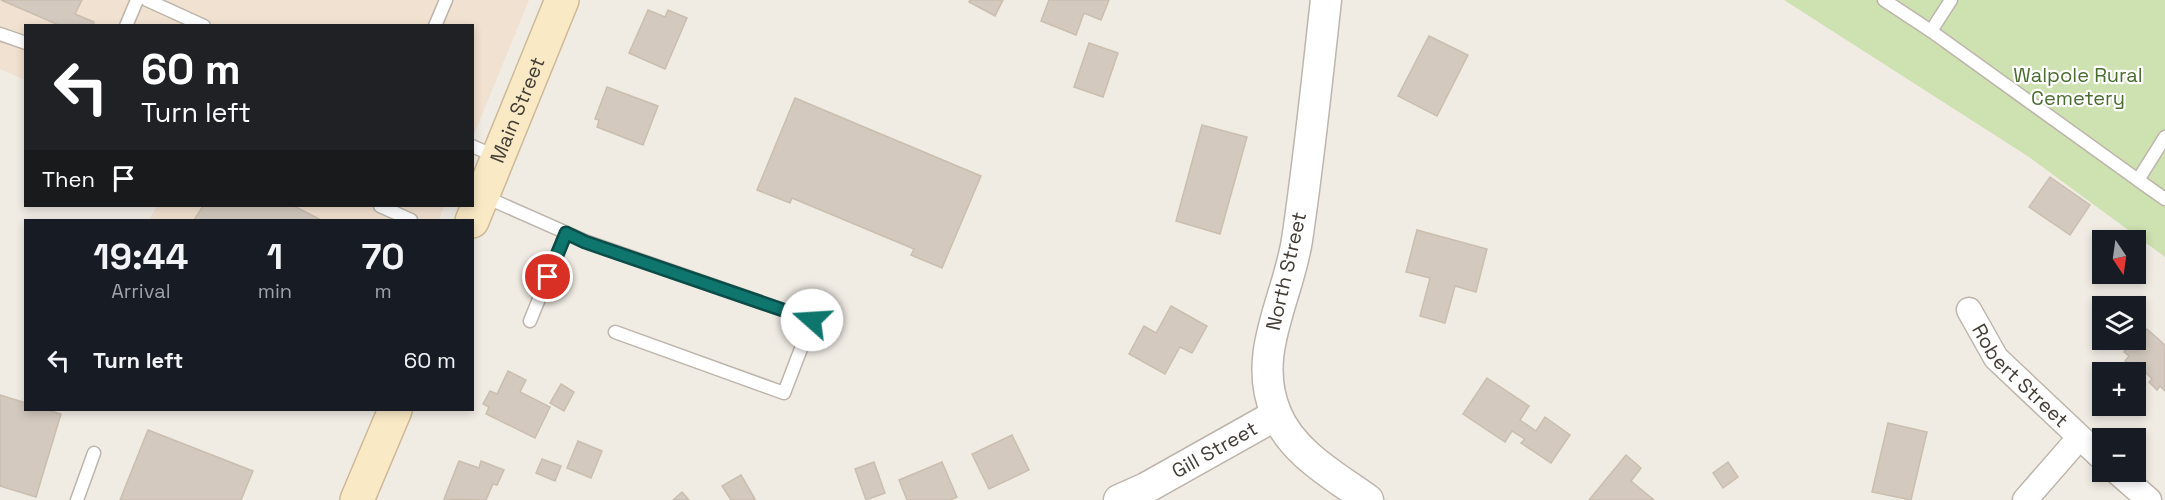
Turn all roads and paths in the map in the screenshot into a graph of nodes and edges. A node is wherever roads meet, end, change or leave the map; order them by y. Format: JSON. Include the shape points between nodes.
{"nodes":[{"id":1,"x":137,"y":0,"type":"edge"},
{"id":2,"x":147,"y":0,"type":"edge"},
{"id":3,"x":446,"y":0,"type":"edge"},
{"id":4,"x":562,"y":0,"type":"edge"},
{"id":5,"x":1326,"y":0,"type":"edge"},
{"id":6,"x":1884,"y":0,"type":"edge"},
{"id":7,"x":1951,"y":0,"type":"edge"},
{"id":8,"x":127,"y":24,"type":"edge"},
{"id":9,"x":200,"y":24,"type":"edge"},
{"id":10,"x":436,"y":24,"type":"edge"},
{"id":11,"x":1931,"y":31,"type":"junction"},
{"id":12,"x":0,"y":34,"type":"edge"},
{"id":13,"x":24,"y":42,"type":"edge"},
{"id":14,"x":2165,"y":137,"type":"edge"},
{"id":15,"x":485,"y":152,"type":"edge"},
{"id":16,"x":2138,"y":180,"type":"junction"},
{"id":17,"x":2165,"y":199,"type":"edge"},
{"id":18,"x":382,"y":207,"type":"edge"},
{"id":19,"x":478,"y":208,"type":"edge"},
{"id":20,"x":409,"y":219,"type":"edge"},
{"id":21,"x":566,"y":233,"type":"junction"},
{"id":22,"x":1969,"y":310,"type":"dead end"},
{"id":23,"x":530,"y":321,"type":"dead end"},
{"id":24,"x":615,"y":332,"type":"dead end"},
{"id":25,"x":394,"y":411,"type":"edge"},
{"id":26,"x":1276,"y":415,"type":"junction"},
{"id":27,"x":2079,"y":438,"type":"junction"},
{"id":28,"x":2092,"y":449,"type":"edge"},
{"id":29,"x":94,"y":453,"type":"dead end"},
{"id":30,"x":2129,"y":482,"type":"edge"},
{"id":31,"x":78,"y":500,"type":"edge"},
{"id":32,"x":357,"y":500,"type":"edge"},
{"id":33,"x":1119,"y":500,"type":"edge"},
{"id":34,"x":1368,"y":500,"type":"edge"},
{"id":35,"x":2025,"y":500,"type":"edge"},
{"id":36,"x":2149,"y":500,"type":"edge"}],
"edges":[{"from":1,"to":8,"type":"lane"},
{"from":2,"to":9,"type":"lane"},
{"from":3,"to":10,"type":"lane"},
{"from":4,"to":15,"type":"main road","name":"Main Street"},
{"from":5,"to":26,"type":"street","name":"North Street","via":[[1296,244],[1268,357],[1268,387]]},
{"from":6,"to":11,"type":"lane"},
{"from":7,"to":11,"type":"lane"},
{"from":11,"to":16,"type":"lane"},
{"from":12,"to":13,"type":"lane"},
{"from":14,"to":16,"type":"lane"},
{"from":15,"to":19,"type":"main road","name":"Main Street"},
{"from":16,"to":17,"type":"lane"},
{"from":18,"to":20,"type":"lane"},
{"from":19,"to":21,"type":"lane"},
{"from":21,"to":23,"type":"lane"},
{"from":21,"to":24,"type":"lane","via":[[812,320],[784,393]]},
{"from":22,"to":27,"type":"street","name":"Robert Street","via":[[1996,358]]},
{"from":25,"to":32,"type":"main road"},
{"from":26,"to":33,"type":"street","name":"Gill Street"},
{"from":26,"to":34,"type":"street","name":"North Street","via":[[1297,447]]},
{"from":27,"to":28,"type":"street","name":"Robert Street"},
{"from":27,"to":35,"type":"street"},
{"from":29,"to":31,"type":"lane"},
{"from":30,"to":36,"type":"street"}]}
